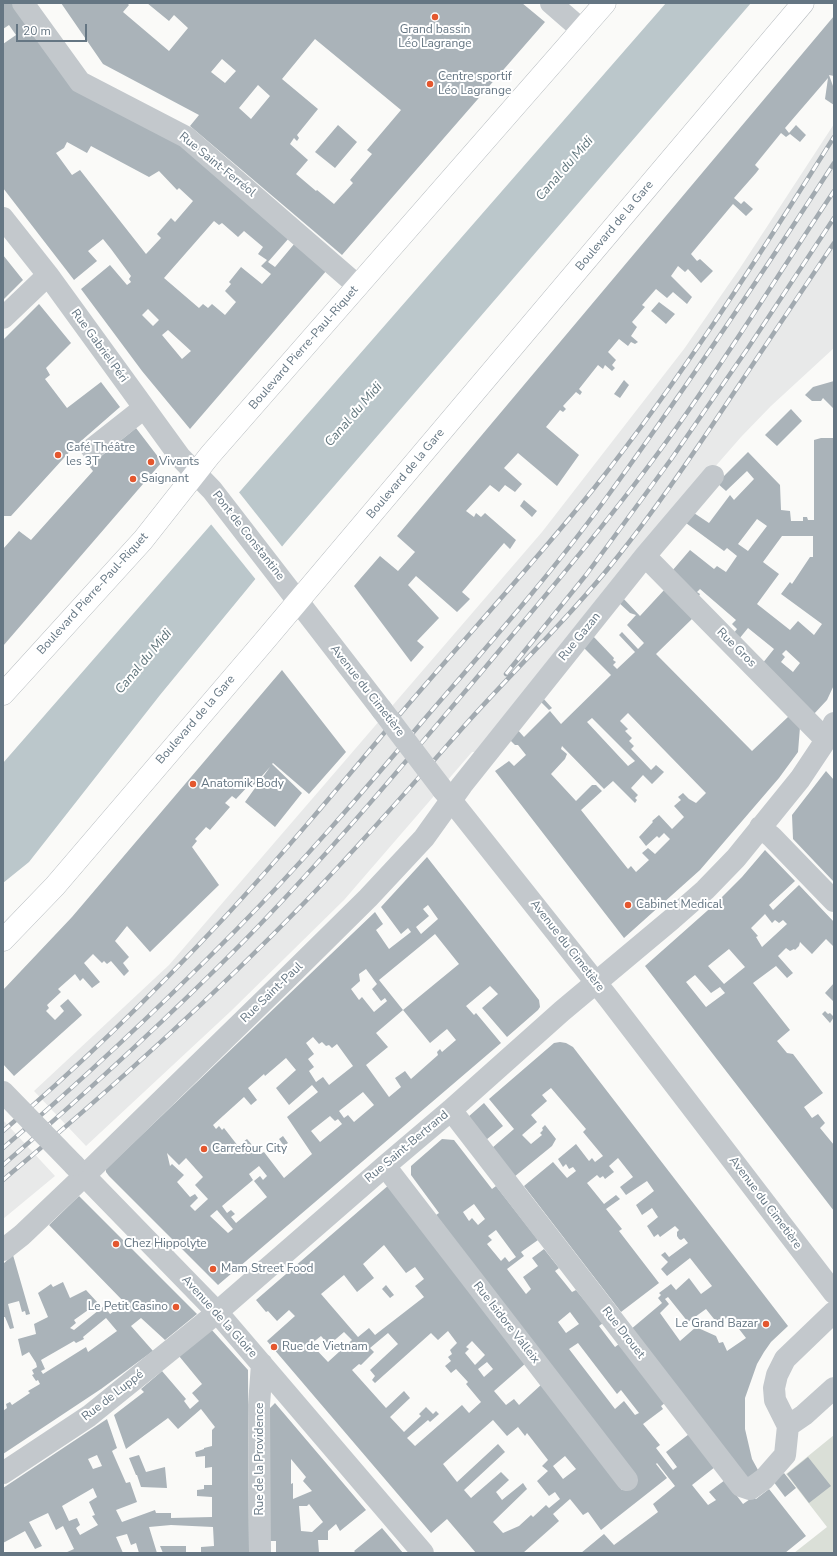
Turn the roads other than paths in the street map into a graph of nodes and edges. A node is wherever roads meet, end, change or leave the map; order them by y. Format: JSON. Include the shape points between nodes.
{"nodes":[{"id":1,"x":23,"y":3,"type":"edge"},
{"id":2,"x":551,"y":3,"type":"edge"},
{"id":3,"x":605,"y":3,"type":"edge"},
{"id":4,"x":803,"y":3,"type":"edge"},
{"id":5,"x":582,"y":30,"type":"junction"},
{"id":6,"x":3,"y":218,"type":"edge"},
{"id":7,"x":48,"y":275,"type":"junction"},
{"id":8,"x":358,"y":286,"type":"junction"},
{"id":9,"x":3,"y":318,"type":"edge"},
{"id":10,"x":144,"y":408,"type":"junction"},
{"id":11,"x":92,"y":448,"type":"dead end"},
{"id":12,"x":195,"y":474,"type":"junction"},
{"id":13,"x":713,"y":476,"type":"dead end"},
{"id":14,"x":645,"y":556,"type":"junction"},
{"id":15,"x":298,"y":600,"type":"junction"},
{"id":16,"x":3,"y":694,"type":"edge"},
{"id":17,"x":830,"y":732,"type":"edge"},
{"id":18,"x":447,"y":796,"type":"junction"},
{"id":19,"x":760,"y":827,"type":"junction"},
{"id":20,"x":834,"y":901,"type":"edge"},
{"id":21,"x":3,"y":940,"type":"edge"},
{"id":22,"x":596,"y":982,"type":"junction"},
{"id":23,"x":3,"y":1092,"type":"edge"},
{"id":24,"x":451,"y":1110,"type":"junction"},
{"id":25,"x":385,"y":1166,"type":"junction"},
{"id":26,"x":79,"y":1171,"type":"junction"},
{"id":27,"x":3,"y":1250,"type":"edge"},
{"id":28,"x":834,"y":1293,"type":"edge"},
{"id":29,"x":217,"y":1312,"type":"junction"},
{"id":30,"x":834,"y":1312,"type":"edge"},
{"id":31,"x":262,"y":1364,"type":"junction"},
{"id":32,"x":834,"y":1388,"type":"edge"},
{"id":33,"x":788,"y":1426,"type":"junction"},
{"id":34,"x":3,"y":1473,"type":"edge"},
{"id":35,"x":626,"y":1480,"type":"dead end"},
{"id":36,"x":260,"y":1553,"type":"edge"},
{"id":37,"x":423,"y":1553,"type":"edge"}],
"edges":[{"from":1,"to":8,"type":"street","name":"Rue Saint-Ferréol","via":[[80,82],[186,137]]},
{"from":2,"to":5,"type":"street"},
{"from":3,"to":5,"type":"main road","name":"Boulevard Pierre-Paul-Riquet"},
{"from":4,"to":15,"type":"main road","name":"Boulevard de la Gare"},
{"from":5,"to":8,"type":"main road","name":"Boulevard Pierre-Paul-Riquet"},
{"from":6,"to":7,"type":"street","name":"Rue Gabriel Péri"},
{"from":7,"to":9,"type":"street"},
{"from":7,"to":10,"type":"street","name":"Rue Gabriel Péri"},
{"from":8,"to":12,"type":"main road","name":"Boulevard Pierre-Paul-Riquet"},
{"from":10,"to":11,"type":"street"},
{"from":10,"to":12,"type":"street","name":"Rue Gabriel Péri"},
{"from":12,"to":15,"type":"street","name":"Pont de Constantine","via":[[213,492]]},
{"from":12,"to":16,"type":"main road","name":"Boulevard Pierre-Paul-Riquet","via":[[143,540]]},
{"from":13,"to":14,"type":"street","name":"Rue Gazan"},
{"from":14,"to":17,"type":"street","name":"Rue Gros"},
{"from":14,"to":18,"type":"street","name":"Rue Gazan"},
{"from":15,"to":18,"type":"street","name":"Avenue du Cimetière","bridge":true},
{"from":15,"to":21,"type":"main road","name":"Boulevard de la Gare","via":[[55,886]]},
{"from":17,"to":19,"type":"street","name":"Rue Saint-Bertrand","via":[[800,779]]},
{"from":18,"to":22,"type":"street","name":"Avenue du Cimetière"},
{"from":18,"to":26,"type":"street","name":"Rue Saint-Paul","via":[[424,838],[368,898]]},
{"from":19,"to":20,"type":"street"},
{"from":19,"to":22,"type":"street","name":"Rue Saint-Bertrand","via":[[736,858],[705,890]]},
{"from":22,"to":24,"type":"street","name":"Rue Saint-Bertrand"},
{"from":22,"to":28,"type":"street","name":"Avenue du Cimetière"},
{"from":23,"to":26,"type":"street","name":"Avenue de la Gloire","bridge":true},
{"from":24,"to":25,"type":"street","name":"Rue Saint-Bertrand"},
{"from":24,"to":33,"type":"street","name":"Rue Drouet","via":[[741,1486],[750,1489],[785,1455]]},
{"from":25,"to":29,"type":"street","name":"Rue Saint-Bertrand"},
{"from":25,"to":35,"type":"street","name":"Rue Isidore Valleix"},
{"from":26,"to":27,"type":"street","name":"Rue Saint-Paul","via":[[22,1234]]},
{"from":26,"to":29,"type":"street","name":"Avenue de la Gloire"},
{"from":29,"to":31,"type":"street","name":"Avenue de la Gloire"},
{"from":29,"to":34,"type":"street","name":"Rue de Luppé","via":[[88,1416]]},
{"from":30,"to":33,"type":"street","via":[[785,1359],[776,1374],[775,1400]]},
{"from":31,"to":36,"type":"street","name":"Rue de la Providence"},
{"from":31,"to":37,"type":"street","name":"Avenue de la Gloire"},
{"from":32,"to":33,"type":"street"}]}
